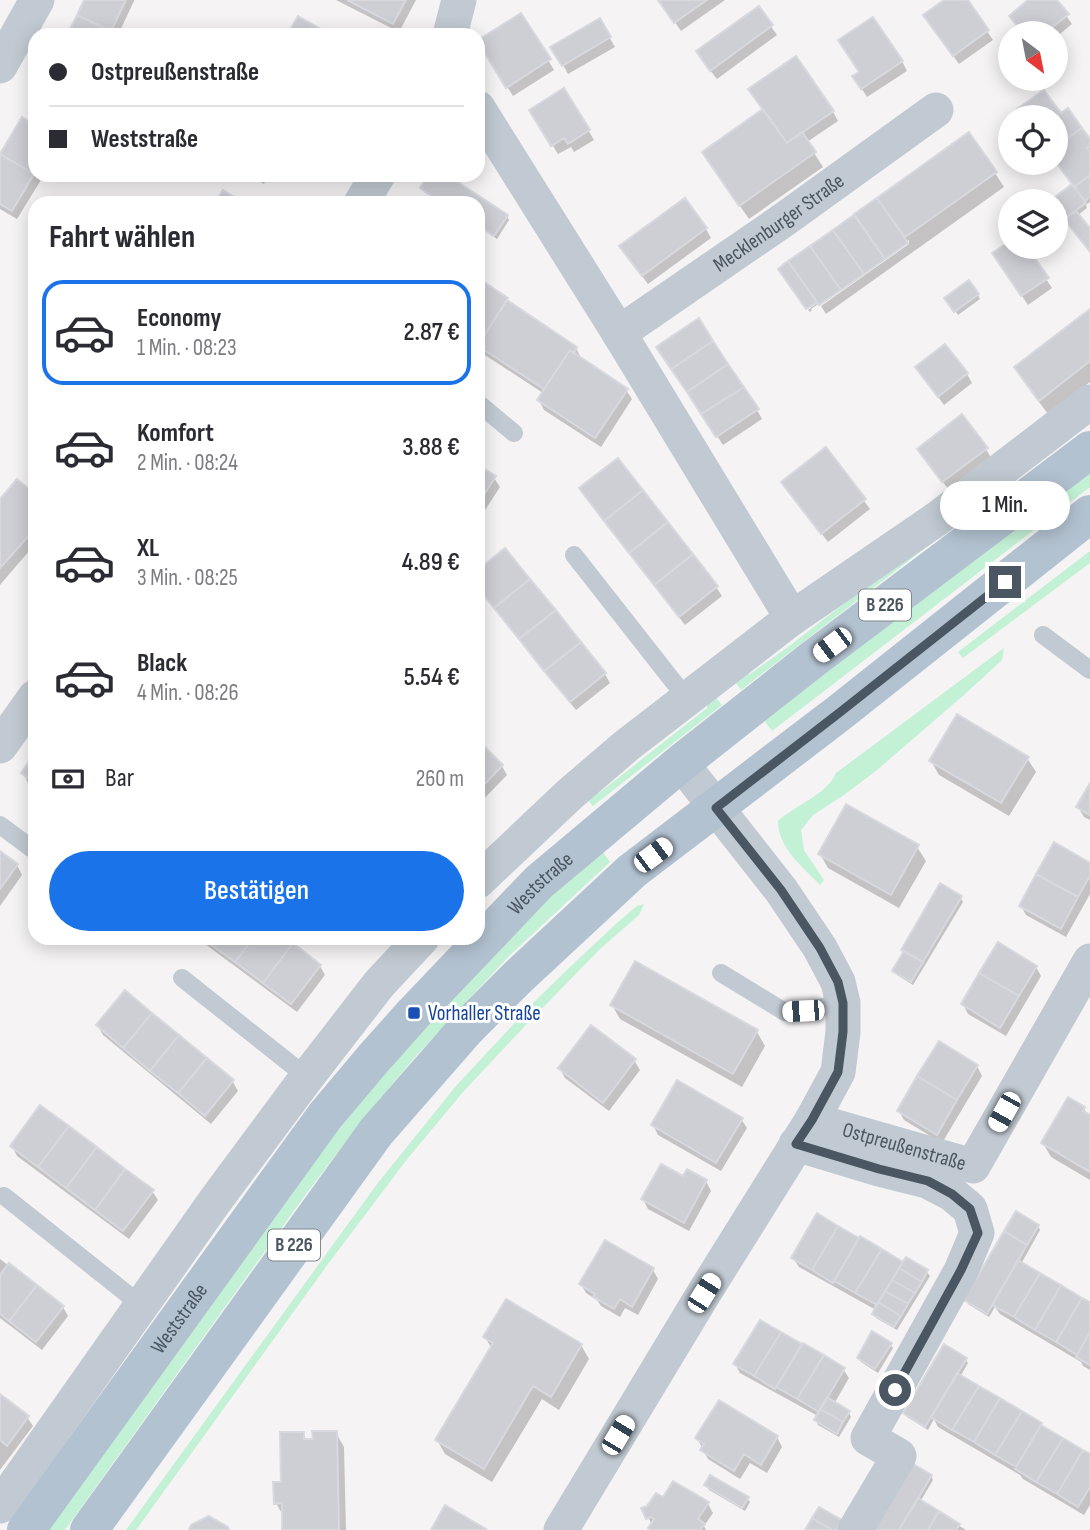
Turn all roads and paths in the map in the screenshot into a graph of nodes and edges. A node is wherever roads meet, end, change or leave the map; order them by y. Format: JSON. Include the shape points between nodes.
{"nodes":[{"id":1,"x":37,"y":0,"type":"edge"},
{"id":2,"x":459,"y":0,"type":"edge"},
{"id":3,"x":452,"y":28,"type":"edge"},
{"id":4,"x":0,"y":66,"type":"edge"},
{"id":5,"x":936,"y":110,"type":"dead end"},
{"id":6,"x":485,"y":119,"type":"edge"},
{"id":7,"x":619,"y":333,"type":"junction"},
{"id":8,"x":1090,"y":402,"type":"edge"},
{"id":9,"x":485,"y":409,"type":"edge"},
{"id":10,"x":514,"y":433,"type":"dead end"},
{"id":11,"x":1090,"y":450,"type":"edge"},
{"id":12,"x":1090,"y":514,"type":"edge"},
{"id":13,"x":574,"y":555,"type":"dead end"},
{"id":14,"x":792,"y":618,"type":"junction"},
{"id":15,"x":1043,"y":635,"type":"dead end"},
{"id":16,"x":1090,"y":670,"type":"edge"},
{"id":17,"x":687,"y":699,"type":"junction"},
{"id":18,"x":28,"y":707,"type":"edge"},
{"id":19,"x":0,"y":746,"type":"edge"},
{"id":20,"x":681,"y":763,"type":"junction"},
{"id":21,"x":716,"y":808,"type":"junction"},
{"id":22,"x":0,"y":825,"type":"edge"},
{"id":23,"x":28,"y":845,"type":"edge"},
{"id":24,"x":485,"y":872,"type":"edge"},
{"id":25,"x":485,"y":939,"type":"edge"},
{"id":26,"x":415,"y":945,"type":"edge"},
{"id":27,"x":479,"y":945,"type":"edge"},
{"id":28,"x":1090,"y":961,"type":"edge"},
{"id":29,"x":721,"y":973,"type":"dead end"},
{"id":30,"x":182,"y":978,"type":"dead end"},
{"id":31,"x":843,"y":1003,"type":"junction"},
{"id":32,"x":307,"y":1077,"type":"junction"},
{"id":33,"x":804,"y":1132,"type":"junction"},
{"id":34,"x":4,"y":1196,"type":"dead end"},
{"id":35,"x":141,"y":1305,"type":"junction"},
{"id":36,"x":0,"y":1506,"type":"edge"},
{"id":37,"x":26,"y":1530,"type":"edge"},
{"id":38,"x":89,"y":1530,"type":"edge"},
{"id":39,"x":561,"y":1530,"type":"edge"},
{"id":40,"x":855,"y":1530,"type":"edge"}],
"edges":[{"from":1,"to":4,"type":"street"},
{"from":2,"to":3,"type":"street"},
{"from":5,"to":7,"type":"street","name":"Mecklenburger Straße"},
{"from":6,"to":7,"type":"street"},
{"from":7,"to":14,"type":"street"},
{"from":8,"to":14,"type":"street","via":[[938,518]]},
{"from":9,"to":10,"type":"lane"},
{"from":11,"to":20,"type":"main road","name":"Weststraße","number":"B 226"},
{"from":12,"to":21,"type":"main road","number":"B 226"},
{"from":13,"to":17,"type":"lane"},
{"from":14,"to":17,"type":"street"},
{"from":15,"to":16,"type":"lane"},
{"from":17,"to":24,"type":"street","via":[[626,746]]},
{"from":18,"to":19,"type":"street"},
{"from":20,"to":21,"type":"street"},
{"from":20,"to":25,"type":"main road","name":"Weststraße","number":"B 226","via":[[539,882]]},
{"from":21,"to":31,"type":"street","via":[[820,948]]},
{"from":21,"to":38,"type":"main road","number":"B 226","via":[[632,871],[518,976],[376,1132]]},
{"from":22,"to":23,"type":"lane"},
{"from":26,"to":32,"type":"street","name":"Weststraße"},
{"from":27,"to":37,"type":"main road","name":"Weststraße","number":"B 226","via":[[325,1116]]},
{"from":28,"to":33,"type":"street","name":"Ostpreußenstraße","via":[[973,1166]]},
{"from":29,"to":31,"type":"lane","via":[[785,1012]]},
{"from":30,"to":32,"type":"lane"},
{"from":31,"to":33,"type":"street","via":[[838,1072]]},
{"from":32,"to":35,"type":"street","name":"Weststraße"},
{"from":33,"to":39,"type":"street"},
{"from":33,"to":40,"type":"street","name":"Ostpreußenstraße","via":[[879,1169],[928,1181],[952,1194],[970,1209],[978,1233],[868,1438],[899,1456]]},
{"from":34,"to":35,"type":"lane","name":"Weststraße"},
{"from":35,"to":36,"type":"street","name":"Weststraße"}]}
